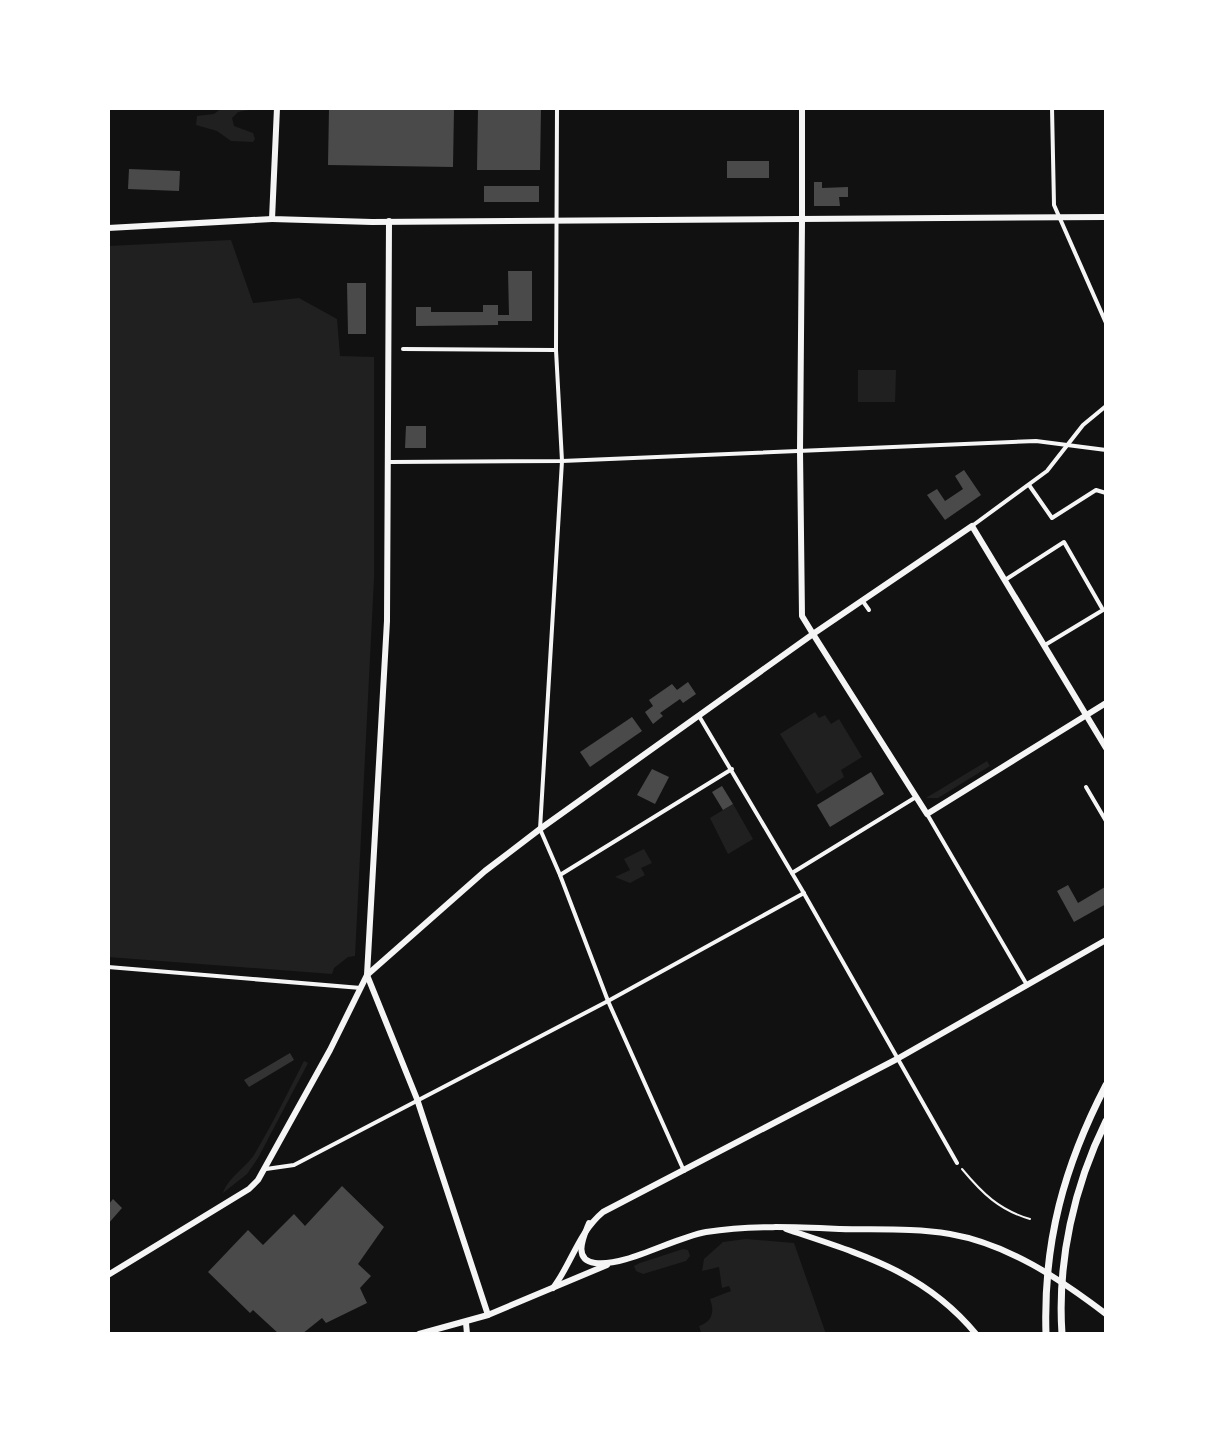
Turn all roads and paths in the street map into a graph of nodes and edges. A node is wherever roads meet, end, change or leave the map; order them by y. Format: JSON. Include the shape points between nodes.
{"nodes":[{"id":1,"x":277,"y":108,"type":"edge"},
{"id":2,"x":557,"y":108,"type":"edge"},
{"id":3,"x":802,"y":108,"type":"edge"},
{"id":4,"x":1052,"y":108,"type":"edge"},
{"id":5,"x":1106,"y":217,"type":"edge"},
{"id":6,"x":1060,"y":218,"type":"junction"},
{"id":7,"x":272,"y":219,"type":"junction"},
{"id":8,"x":558,"y":220,"type":"junction"},
{"id":9,"x":389,"y":221,"type":"junction"},
{"id":10,"x":802,"y":221,"type":"junction"},
{"id":11,"x":108,"y":228,"type":"edge"},
{"id":12,"x":1106,"y":323,"type":"edge"},
{"id":13,"x":403,"y":349,"type":"dead end"},
{"id":14,"x":556,"y":350,"type":"junction"},
{"id":15,"x":1106,"y":406,"type":"edge"},
{"id":16,"x":1068,"y":446,"type":"junction"},
{"id":17,"x":1106,"y":450,"type":"edge"},
{"id":18,"x":800,"y":451,"type":"junction"},
{"id":19,"x":562,"y":461,"type":"junction"},
{"id":20,"x":390,"y":462,"type":"junction"},
{"id":21,"x":1029,"y":485,"type":"junction"},
{"id":22,"x":1106,"y":493,"type":"edge"},
{"id":23,"x":972,"y":526,"type":"junction"},
{"id":24,"x":1005,"y":580,"type":"junction"},
{"id":25,"x":862,"y":600,"type":"junction"},
{"id":26,"x":869,"y":610,"type":"dead end"},
{"id":27,"x":813,"y":634,"type":"junction"},
{"id":28,"x":1045,"y":645,"type":"junction"},
{"id":29,"x":1106,"y":703,"type":"edge"},
{"id":30,"x":1087,"y":714,"type":"junction"},
{"id":31,"x":699,"y":716,"type":"junction"},
{"id":32,"x":1106,"y":748,"type":"edge"},
{"id":33,"x":732,"y":769,"type":"junction"},
{"id":34,"x":1086,"y":787,"type":"dead end"},
{"id":35,"x":917,"y":797,"type":"junction"},
{"id":36,"x":927,"y":814,"type":"junction"},
{"id":37,"x":1106,"y":821,"type":"edge"},
{"id":38,"x":540,"y":829,"type":"junction"},
{"id":39,"x":792,"y":873,"type":"junction"},
{"id":40,"x":560,"y":875,"type":"junction"},
{"id":41,"x":804,"y":893,"type":"junction"},
{"id":42,"x":1106,"y":940,"type":"edge"},
{"id":43,"x":108,"y":967,"type":"edge"},
{"id":44,"x":367,"y":975,"type":"junction"},
{"id":45,"x":1027,"y":985,"type":"junction"},
{"id":46,"x":361,"y":988,"type":"junction"},
{"id":47,"x":608,"y":1001,"type":"junction"},
{"id":48,"x":897,"y":1059,"type":"junction"},
{"id":49,"x":1106,"y":1085,"type":"edge"},
{"id":50,"x":417,"y":1099,"type":"junction"},
{"id":51,"x":1106,"y":1121,"type":"edge"},
{"id":52,"x":957,"y":1163,"type":"joint"},
{"id":53,"x":266,"y":1169,"type":"junction"},
{"id":54,"x":684,"y":1171,"type":"junction"},
{"id":55,"x":1030,"y":1219,"type":"dead end"},
{"id":56,"x":589,"y":1223,"type":"junction"},
{"id":57,"x":779,"y":1227,"type":"junction"},
{"id":58,"x":614,"y":1262,"type":"junction"},
{"id":59,"x":108,"y":1275,"type":"edge"},
{"id":60,"x":553,"y":1288,"type":"junction"},
{"id":61,"x":1106,"y":1314,"type":"edge"},
{"id":62,"x":488,"y":1315,"type":"junction"},
{"id":63,"x":466,"y":1323,"type":"junction"},
{"id":64,"x":419,"y":1334,"type":"edge"},
{"id":65,"x":467,"y":1334,"type":"edge"},
{"id":66,"x":976,"y":1334,"type":"edge"},
{"id":67,"x":1046,"y":1334,"type":"edge"},
{"id":68,"x":1062,"y":1334,"type":"edge"}],
"edges":[{"from":1,"to":7,"type":"main road"},
{"from":2,"to":8,"type":"street"},
{"from":3,"to":10,"type":"main road"},
{"from":4,"to":6,"type":"street","via":[[1054,205]]},
{"from":5,"to":6,"type":"main road"},
{"from":6,"to":10,"type":"main road"},
{"from":6,"to":12,"type":"street"},
{"from":7,"to":9,"type":"main road"},
{"from":7,"to":11,"type":"main road"},
{"from":8,"to":9,"type":"main road"},
{"from":8,"to":10,"type":"main road"},
{"from":8,"to":14,"type":"street"},
{"from":9,"to":20,"type":"main road"},
{"from":10,"to":18,"type":"main road"},
{"from":13,"to":14,"type":"street"},
{"from":14,"to":19,"type":"street"},
{"from":15,"to":16,"type":"street"},
{"from":16,"to":17,"type":"street"},
{"from":16,"to":18,"type":"street","via":[[1036,441]]},
{"from":16,"to":21,"type":"street"},
{"from":18,"to":19,"type":"street"},
{"from":18,"to":27,"type":"main road","via":[[802,616]]},
{"from":19,"to":20,"type":"street"},
{"from":19,"to":38,"type":"street"},
{"from":20,"to":44,"type":"main road","via":[[387,621]]},
{"from":21,"to":22,"type":"street","via":[[1052,518],[1096,490]]},
{"from":21,"to":23,"type":"street"},
{"from":23,"to":24,"type":"main road"},
{"from":23,"to":25,"type":"main road"},
{"from":24,"to":28,"type":"main road"},
{"from":24,"to":28,"type":"street","via":[[1064,542],[1103,610]]},
{"from":25,"to":26,"type":"street"},
{"from":25,"to":27,"type":"main road"},
{"from":27,"to":31,"type":"main road"},
{"from":27,"to":35,"type":"main road"},
{"from":28,"to":30,"type":"main road"},
{"from":29,"to":30,"type":"main road"},
{"from":30,"to":32,"type":"main road"},
{"from":30,"to":36,"type":"main road"},
{"from":31,"to":33,"type":"street"},
{"from":31,"to":38,"type":"main road"},
{"from":33,"to":39,"type":"street"},
{"from":33,"to":40,"type":"street"},
{"from":34,"to":37,"type":"street"},
{"from":35,"to":36,"type":"main road"},
{"from":35,"to":39,"type":"street"},
{"from":36,"to":45,"type":"street"},
{"from":38,"to":40,"type":"street"},
{"from":38,"to":44,"type":"main road"},
{"from":39,"to":41,"type":"street"},
{"from":40,"to":47,"type":"street"},
{"from":41,"to":47,"type":"street"},
{"from":41,"to":48,"type":"street"},
{"from":42,"to":45,"type":"main road"},
{"from":43,"to":46,"type":"street"},
{"from":44,"to":46,"type":"main road"},
{"from":44,"to":50,"type":"main road"},
{"from":45,"to":48,"type":"main road"},
{"from":46,"to":53,"type":"main road"},
{"from":47,"to":50,"type":"street"},
{"from":47,"to":54,"type":"street"},
{"from":48,"to":52,"type":"street"},
{"from":48,"to":54,"type":"main road"},
{"from":49,"to":67,"type":"main road","via":[[1068,1169],[1055,1221],[1047,1268]]},
{"from":50,"to":53,"type":"street","via":[[294,1165]]},
{"from":50,"to":62,"type":"main road"},
{"from":51,"to":68,"type":"main road","via":[[1085,1170],[1068,1233]]},
{"from":52,"to":55,"type":"path","via":[[991,1200]]},
{"from":53,"to":59,"type":"main road","via":[[249,1189]]},
{"from":54,"to":56,"type":"main road"},
{"from":56,"to":58,"type":"main road","via":[[581,1244],[583,1257],[594,1263]]},
{"from":56,"to":60,"type":"main road"},
{"from":57,"to":58,"type":"main road","via":[[702,1233]]},
{"from":57,"to":61,"type":"main road","via":[[954,1235],[1030,1264]]},
{"from":57,"to":66,"type":"main road","via":[[899,1271],[949,1305]]},
{"from":58,"to":60,"type":"main road"},
{"from":60,"to":62,"type":"main road"},
{"from":62,"to":63,"type":"main road"},
{"from":63,"to":64,"type":"main road"},
{"from":63,"to":65,"type":"main road"}]}
